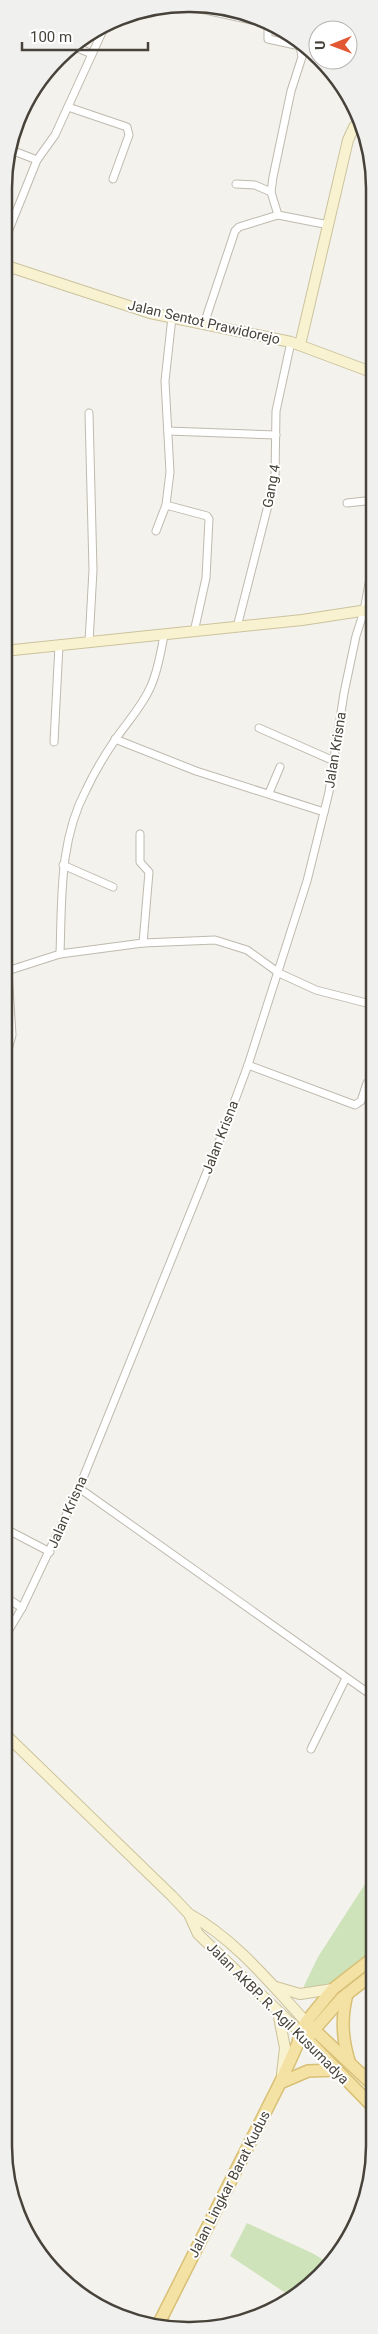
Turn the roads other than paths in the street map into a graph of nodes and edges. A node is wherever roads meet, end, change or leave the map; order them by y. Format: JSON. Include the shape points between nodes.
{"nodes":[{"id":1,"x":267,"y":31,"type":"edge"},
{"id":2,"x":100,"y":37,"type":"edge"},
{"id":3,"x":287,"y":42,"type":"edge"},
{"id":4,"x":81,"y":50,"type":"edge"},
{"id":5,"x":301,"y":53,"type":"edge"},
{"id":6,"x":92,"y":54,"type":"junction"},
{"id":7,"x":68,"y":106,"type":"junction"},
{"id":8,"x":354,"y":127,"type":"edge"},
{"id":9,"x":17,"y":152,"type":"edge"},
{"id":10,"x":37,"y":160,"type":"junction"},
{"id":11,"x":113,"y":179,"type":"dead end"},
{"id":12,"x":236,"y":184,"type":"dead end"},
{"id":13,"x":271,"y":192,"type":"junction"},
{"id":14,"x":278,"y":215,"type":"junction"},
{"id":15,"x":12,"y":222,"type":"edge"},
{"id":16,"x":329,"y":225,"type":"junction"},
{"id":17,"x":12,"y":269,"type":"edge"},
{"id":18,"x":172,"y":317,"type":"junction"},
{"id":19,"x":204,"y":324,"type":"junction"},
{"id":20,"x":296,"y":343,"type":"junction"},
{"id":21,"x":366,"y":370,"type":"edge"},
{"id":22,"x":89,"y":413,"type":"dead end"},
{"id":23,"x":168,"y":431,"type":"junction"},
{"id":24,"x":276,"y":435,"type":"junction"},
{"id":25,"x":366,"y":501,"type":"edge"},
{"id":26,"x":347,"y":503,"type":"dead end"},
{"id":27,"x":166,"y":505,"type":"junction"},
{"id":28,"x":156,"y":531,"type":"dead end"},
{"id":29,"x":366,"y":610,"type":"edge"},
{"id":30,"x":366,"y":616,"type":"edge"},
{"id":31,"x":237,"y":627,"type":"junction"},
{"id":32,"x":194,"y":632,"type":"junction"},
{"id":33,"x":164,"y":635,"type":"junction"},
{"id":34,"x":89,"y":642,"type":"junction"},
{"id":35,"x":59,"y":645,"type":"junction"},
{"id":36,"x":12,"y":650,"type":"edge"},
{"id":37,"x":259,"y":728,"type":"dead end"},
{"id":38,"x":115,"y":739,"type":"junction"},
{"id":39,"x":54,"y":742,"type":"dead end"},
{"id":40,"x":334,"y":761,"type":"junction"},
{"id":41,"x":280,"y":767,"type":"dead end"},
{"id":42,"x":269,"y":793,"type":"junction"},
{"id":43,"x":324,"y":812,"type":"junction"},
{"id":44,"x":140,"y":834,"type":"dead end"},
{"id":45,"x":63,"y":865,"type":"junction"},
{"id":46,"x":113,"y":887,"type":"dead end"},
{"id":47,"x":143,"y":943,"type":"junction"},
{"id":48,"x":60,"y":954,"type":"junction"},
{"id":49,"x":12,"y":969,"type":"edge"},
{"id":50,"x":279,"y":973,"type":"junction"},
{"id":51,"x":366,"y":1003,"type":"edge"},
{"id":52,"x":248,"y":1065,"type":"junction"},
{"id":53,"x":366,"y":1086,"type":"edge"},
{"id":54,"x":79,"y":1488,"type":"junction"},
{"id":55,"x":12,"y":1532,"type":"edge"},
{"id":56,"x":50,"y":1552,"type":"junction"},
{"id":57,"x":12,"y":1601,"type":"edge"},
{"id":58,"x":22,"y":1608,"type":"junction"},
{"id":59,"x":12,"y":1625,"type":"edge"},
{"id":60,"x":346,"y":1678,"type":"junction"},
{"id":61,"x":366,"y":1692,"type":"edge"},
{"id":62,"x":12,"y":1741,"type":"edge"},
{"id":63,"x":311,"y":1749,"type":"dead end"},
{"id":64,"x":189,"y":1914,"type":"junction"},
{"id":65,"x":366,"y":1963,"type":"edge"},
{"id":66,"x":366,"y":1979,"type":"edge"},
{"id":67,"x":273,"y":1986,"type":"junction"},
{"id":68,"x":333,"y":1989,"type":"junction"},
{"id":69,"x":347,"y":1994,"type":"junction"},
{"id":70,"x":278,"y":2012,"type":"junction"},
{"id":71,"x":305,"y":2033,"type":"junction"},
{"id":72,"x":350,"y":2063,"type":"junction"},
{"id":73,"x":337,"y":2070,"type":"junction"},
{"id":74,"x":366,"y":2078,"type":"edge"},
{"id":75,"x":280,"y":2083,"type":"junction"},
{"id":76,"x":366,"y":2100,"type":"edge"},
{"id":77,"x":161,"y":2319,"type":"edge"}],
"edges":[{"from":1,"to":3,"type":"street","via":[[268,39]]},
{"from":2,"to":6,"type":"street"},
{"from":4,"to":6,"type":"street"},
{"from":5,"to":13,"type":"street","via":[[282,127]]},
{"from":6,"to":7,"type":"street"},
{"from":7,"to":10,"type":"street","via":[[55,135]]},
{"from":7,"to":11,"type":"street","via":[[127,127],[128,135]]},
{"from":8,"to":16,"type":"main road","via":[[348,140]]},
{"from":9,"to":10,"type":"street"},
{"from":10,"to":15,"type":"street"},
{"from":12,"to":13,"type":"street","via":[[255,185]]},
{"from":13,"to":14,"type":"street"},
{"from":14,"to":16,"type":"street"},
{"from":14,"to":19,"type":"street","via":[[242,225],[235,231]]},
{"from":16,"to":20,"type":"main road"},
{"from":17,"to":18,"type":"main road","name":"Jalan Sentot Prawidorejo"},
{"from":18,"to":19,"type":"main road","name":"Jalan Sentot Prawidorejo"},
{"from":18,"to":23,"type":"street","via":[[165,381]]},
{"from":19,"to":20,"type":"main road","name":"Jalan Sentot Prawidorejo"},
{"from":20,"to":21,"type":"main road","name":"Jalan Sentot Prawidorejo"},
{"from":20,"to":24,"type":"street","name":"Gang 4","via":[[276,411]]},
{"from":22,"to":34,"type":"street","via":[[93,570]]},
{"from":23,"to":24,"type":"street"},
{"from":23,"to":27,"type":"street","via":[[170,472]]},
{"from":24,"to":31,"type":"street","name":"Gang 4","via":[[275,478]]},
{"from":25,"to":26,"type":"street"},
{"from":27,"to":28,"type":"street"},
{"from":27,"to":32,"type":"street","via":[[209,519],[206,578]]},
{"from":29,"to":31,"type":"main road"},
{"from":30,"to":40,"type":"street","name":"Jalan Krisna","via":[[356,636]]},
{"from":31,"to":32,"type":"main road"},
{"from":32,"to":33,"type":"main road"},
{"from":33,"to":34,"type":"main road"},
{"from":33,"to":38,"type":"street","via":[[152,685],[138,710]]},
{"from":34,"to":35,"type":"main road"},
{"from":35,"to":36,"type":"main road"},
{"from":35,"to":39,"type":"street"},
{"from":37,"to":40,"type":"street"},
{"from":38,"to":42,"type":"street","via":[[196,771]]},
{"from":38,"to":45,"type":"street","via":[[85,791],[72,823]]},
{"from":40,"to":43,"type":"street","name":"Jalan Krisna"},
{"from":41,"to":42,"type":"street"},
{"from":42,"to":43,"type":"street"},
{"from":43,"to":50,"type":"street","name":"Jalan Krisna"},
{"from":44,"to":47,"type":"street","via":[[140,862],[150,872]]},
{"from":45,"to":46,"type":"street"},
{"from":45,"to":48,"type":"street"},
{"from":47,"to":48,"type":"street"},
{"from":47,"to":50,"type":"street","via":[[190,939],[224,942],[248,950]]},
{"from":48,"to":49,"type":"street"},
{"from":50,"to":51,"type":"street","via":[[324,993]]},
{"from":50,"to":52,"type":"street","name":"Jalan Krisna"},
{"from":52,"to":53,"type":"street","via":[[355,1105],[361,1101]]},
{"from":52,"to":54,"type":"street","name":"Jalan Krisna"},
{"from":54,"to":56,"type":"street","name":"Jalan Krisna"},
{"from":54,"to":60,"type":"street"},
{"from":55,"to":56,"type":"street"},
{"from":56,"to":58,"type":"street","name":"Jalan Krisna"},
{"from":57,"to":58,"type":"street"},
{"from":58,"to":59,"type":"street","name":"Jalan Krisna"},
{"from":60,"to":61,"type":"street"},
{"from":60,"to":63,"type":"street"},
{"from":62,"to":64,"type":"main road","name":"Jalan AKBP. R. Agil Kusumadya"},
{"from":64,"to":67,"type":"main road","name":"Jalan AKBP. R. Agil Kusumadya","via":[[212,1927]]},
{"from":64,"to":70,"type":"main road","name":"Jalan AKBP. R. Agil Kusumadya","via":[[198,1934]]},
{"from":65,"to":68,"type":"main road"},
{"from":66,"to":69,"type":"main road"},
{"from":67,"to":68,"type":"main road","via":[[300,1994]]},
{"from":67,"to":71,"type":"main road","name":"Jalan AKBP. R. Agil Kusumadya"},
{"from":68,"to":71,"type":"main road"},
{"from":69,"to":71,"type":"main road"},
{"from":69,"to":72,"type":"main road","via":[[342,2023],[343,2041]]},
{"from":70,"to":71,"type":"main road","name":"Jalan AKBP. R. Agil Kusumadya"},
{"from":70,"to":75,"type":"main road","via":[[285,2048]]},
{"from":71,"to":72,"type":"main road","name":"Jalan AKBP. R. Agil Kusumadya"},
{"from":71,"to":73,"type":"main road","name":"Jalan AKBP. R. Agil Kusumadya"},
{"from":71,"to":75,"type":"main road","name":"Jalan Lingkar Barat Kudus"},
{"from":72,"to":74,"type":"main road","name":"Jalan AKBP. R. Agil Kusumadya"},
{"from":73,"to":75,"type":"main road","via":[[308,2071]]},
{"from":73,"to":76,"type":"main road","name":"Jalan AKBP. R. Agil Kusumadya"},
{"from":75,"to":77,"type":"main road","name":"Jalan Lingkar Barat Kudus"}]}
